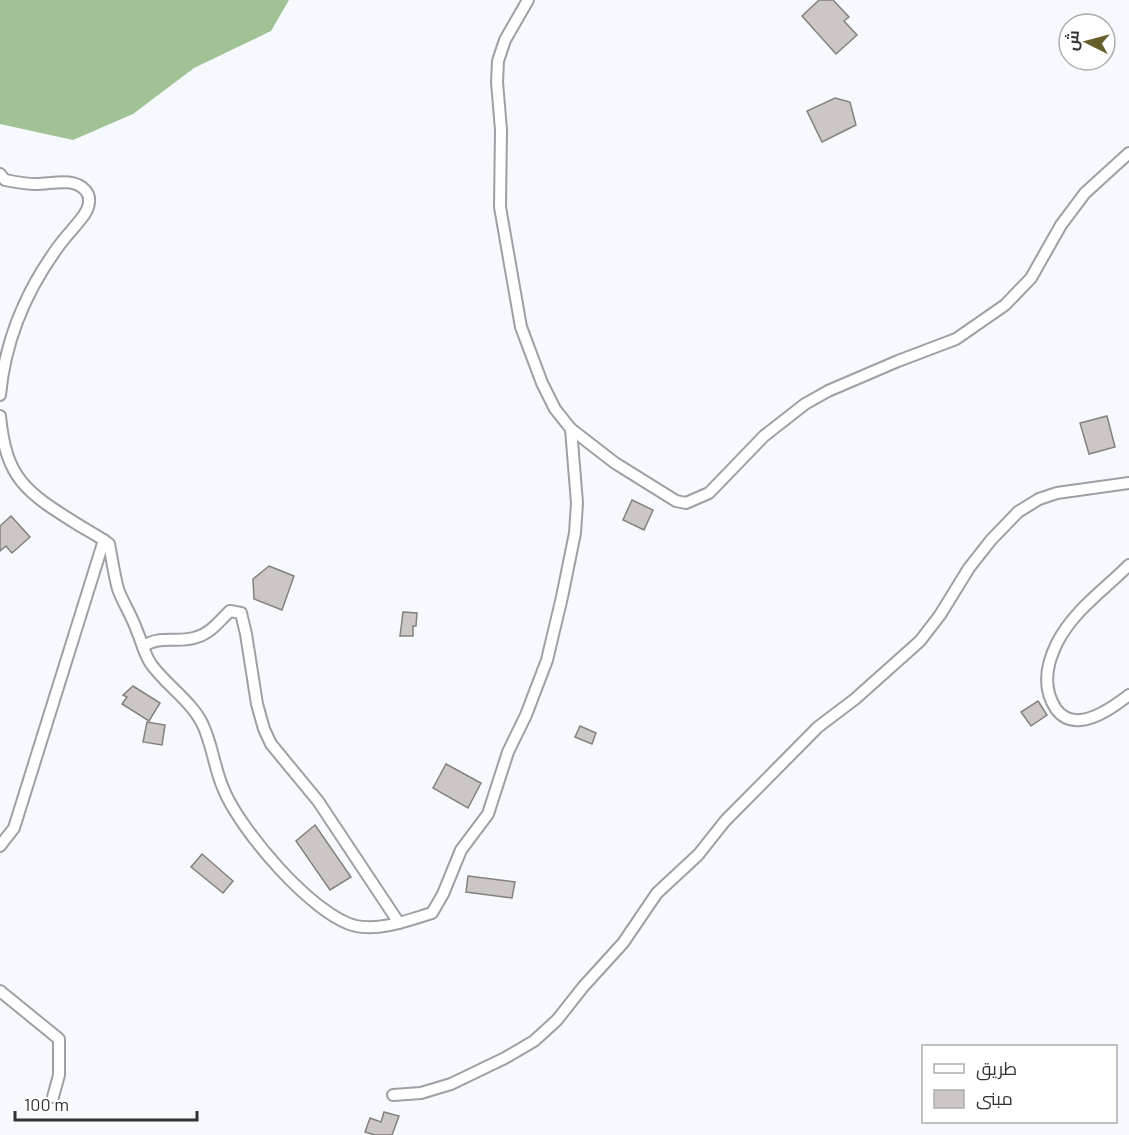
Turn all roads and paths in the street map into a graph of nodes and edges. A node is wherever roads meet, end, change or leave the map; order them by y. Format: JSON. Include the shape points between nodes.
{"nodes":[{"id":1,"x":528,"y":0,"type":"edge"},
{"id":2,"x":1129,"y":153,"type":"edge"},
{"id":3,"x":0,"y":174,"type":"edge"},
{"id":4,"x":0,"y":395,"type":"edge"},
{"id":5,"x":0,"y":416,"type":"edge"},
{"id":6,"x":571,"y":429,"type":"junction"},
{"id":7,"x":1129,"y":483,"type":"edge"},
{"id":8,"x":104,"y":540,"type":"junction"},
{"id":9,"x":1129,"y":565,"type":"edge"},
{"id":10,"x":143,"y":647,"type":"junction"},
{"id":11,"x":1129,"y":695,"type":"edge"},
{"id":12,"x":0,"y":846,"type":"edge"},
{"id":13,"x":399,"y":923,"type":"junction"},
{"id":14,"x":0,"y":991,"type":"edge"},
{"id":15,"x":393,"y":1095,"type":"dead end"},
{"id":16,"x":52,"y":1097,"type":"dead end"}],
"edges":[{"from":1,"to":6,"type":"street","via":[[498,61],[500,207],[521,327],[542,383]]},
{"from":2,"to":6,"type":"street","via":[[1085,193],[1061,225],[1031,278],[1005,305],[957,339],[805,404],[764,436],[709,493],[693,501],[668,497]]},
{"from":3,"to":4,"type":"street","via":[[5,180],[19,183],[78,186],[89,196],[89,207],[27,296],[14,327]]},
{"from":5,"to":8,"type":"street","via":[[5,449],[23,483],[39,500]]},
{"from":6,"to":13,"type":"street","via":[[577,503],[575,533],[539,685],[508,752],[488,814],[461,850],[438,906],[432,913]]},
{"from":7,"to":15,"type":"street","via":[[1057,493],[1018,512],[969,568],[920,641],[818,727],[725,821],[698,855],[657,893],[623,943],[534,1041],[451,1084]]},
{"from":8,"to":10,"type":"street","via":[[109,544],[119,591]]},
{"from":8,"to":12,"type":"street","via":[[14,828]]},
{"from":9,"to":11,"type":"street","via":[[1068,624],[1049,663],[1047,691],[1058,712],[1078,721]]},
{"from":10,"to":13,"type":"street","via":[[151,665],[202,723],[233,808],[277,866],[346,923]]},
{"from":10,"to":13,"type":"street","via":[[150,641],[207,634],[230,611],[241,613],[257,704],[271,744],[318,801]]},
{"from":14,"to":16,"type":"street","via":[[59,1039],[59,1075]]}]}
